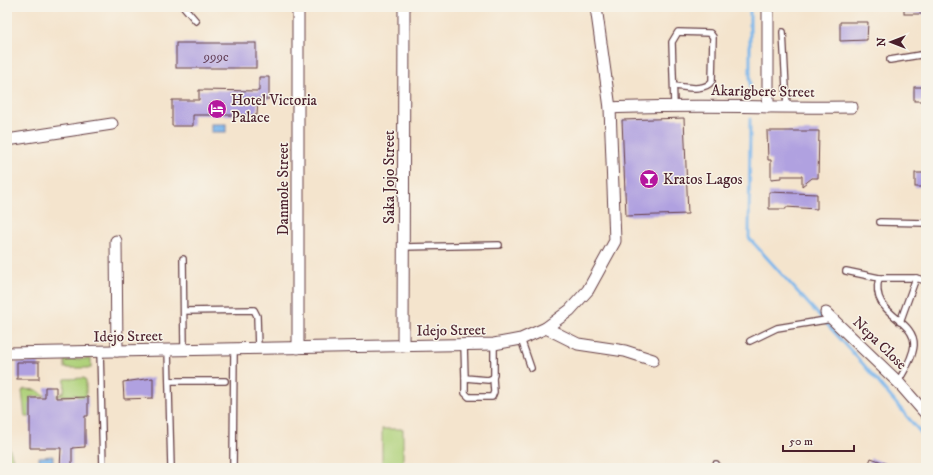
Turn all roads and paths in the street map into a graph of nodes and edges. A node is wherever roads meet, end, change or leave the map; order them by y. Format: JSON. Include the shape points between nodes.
{"nodes":[{"id":1,"x":184,"y":7,"type":"edge"},
{"id":2,"x":298,"y":7,"type":"edge"},
{"id":3,"x":404,"y":7,"type":"edge"},
{"id":4,"x":596,"y":7,"type":"edge"},
{"id":5,"x":768,"y":7,"type":"edge"},
{"id":6,"x":196,"y":21,"type":"dead end"},
{"id":7,"x":783,"y":32,"type":"dead end"},
{"id":8,"x":926,"y":54,"type":"edge"},
{"id":9,"x":890,"y":60,"type":"dead end"},
{"id":10,"x":674,"y":86,"type":"junction"},
{"id":11,"x":674,"y":105,"type":"junction"},
{"id":12,"x":787,"y":107,"type":"junction"},
{"id":13,"x":852,"y":107,"type":"dead end"},
{"id":14,"x":610,"y":108,"type":"junction"},
{"id":15,"x":768,"y":108,"type":"junction"},
{"id":16,"x":112,"y":124,"type":"dead end"},
{"id":17,"x":7,"y":140,"type":"edge"},
{"id":18,"x":880,"y":222,"type":"dead end"},
{"id":19,"x":926,"y":223,"type":"edge"},
{"id":20,"x":116,"y":241,"type":"dead end"},
{"id":21,"x":499,"y":245,"type":"dead end"},
{"id":22,"x":403,"y":247,"type":"junction"},
{"id":23,"x":184,"y":259,"type":"dead end"},
{"id":24,"x":846,"y":271,"type":"dead end"},
{"id":25,"x":879,"y":278,"type":"junction"},
{"id":26,"x":916,"y":278,"type":"junction"},
{"id":27,"x":926,"y":281,"type":"edge"},
{"id":28,"x":184,"y":311,"type":"junction"},
{"id":29,"x":828,"y":317,"type":"joint"},
{"id":30,"x":900,"y":322,"type":"junction"},
{"id":31,"x":546,"y":328,"type":"junction"},
{"id":32,"x":521,"y":339,"type":"junction"},
{"id":33,"x":750,"y":341,"type":"dead end"},
{"id":34,"x":494,"y":344,"type":"junction"},
{"id":35,"x":464,"y":345,"type":"junction"},
{"id":36,"x":403,"y":346,"type":"junction"},
{"id":37,"x":298,"y":348,"type":"junction"},
{"id":38,"x":234,"y":349,"type":"junction"},
{"id":39,"x":258,"y":349,"type":"junction"},
{"id":40,"x":168,"y":350,"type":"junction"},
{"id":41,"x":184,"y":350,"type":"junction"},
{"id":42,"x":100,"y":351,"type":"junction"},
{"id":43,"x":117,"y":351,"type":"junction"},
{"id":44,"x":7,"y":353,"type":"edge"},
{"id":45,"x":653,"y":360,"type":"dead end"},
{"id":46,"x":531,"y":368,"type":"dead end"},
{"id":47,"x":465,"y":378,"type":"junction"},
{"id":48,"x":493,"y":378,"type":"junction"},
{"id":49,"x":169,"y":380,"type":"junction"},
{"id":50,"x":225,"y":381,"type":"dead end"},
{"id":51,"x":898,"y":382,"type":"junction"},
{"id":52,"x":926,"y":414,"type":"edge"},
{"id":53,"x":103,"y":468,"type":"edge"},
{"id":54,"x":171,"y":468,"type":"edge"},
{"id":55,"x":234,"y":468,"type":"edge"}],
"edges":[{"from":1,"to":6,"type":"lane"},
{"from":2,"to":37,"type":"street","name":"Danmole Street"},
{"from":3,"to":22,"type":"street","name":"Saka Jojo Street"},
{"from":4,"to":14,"type":"street","name":"Idejo Street"},
{"from":5,"to":15,"type":"street"},
{"from":7,"to":12,"type":"lane"},
{"from":8,"to":9,"type":"lane"},
{"from":10,"to":10,"type":"lane","via":[[672,42],[675,35],[678,32],[710,33],[712,81],[709,86]]},
{"from":10,"to":11,"type":"lane"},
{"from":11,"to":14,"type":"street","name":"Akarigbere Street"},
{"from":11,"to":15,"type":"street","name":"Akarigbere Street"},
{"from":12,"to":13,"type":"street","name":"Akarigbere Street"},
{"from":12,"to":15,"type":"street","name":"Akarigbere Street"},
{"from":14,"to":31,"type":"street","name":"Idejo Street","via":[[615,241],[588,290],[570,310]]},
{"from":16,"to":17,"type":"street"},
{"from":18,"to":19,"type":"lane"},
{"from":20,"to":43,"type":"street"},
{"from":21,"to":22,"type":"lane"},
{"from":22,"to":36,"type":"street","name":"Saka Jojo Street"},
{"from":23,"to":28,"type":"lane"},
{"from":24,"to":25,"type":"lane"},
{"from":25,"to":26,"type":"lane"},
{"from":25,"to":30,"type":"lane","via":[[879,298]]},
{"from":26,"to":27,"type":"lane"},
{"from":26,"to":30,"type":"lane"},
{"from":28,"to":39,"type":"lane","via":[[254,310],[257,316]]},
{"from":28,"to":41,"type":"lane"},
{"from":29,"to":33,"type":"lane","via":[[777,328]]},
{"from":29,"to":51,"type":"street","name":"Nepa Close"},
{"from":30,"to":51,"type":"lane","via":[[910,332],[914,345],[910,360]]},
{"from":31,"to":32,"type":"street","name":"Idejo Street"},
{"from":31,"to":45,"type":"street","via":[[578,344],[625,351]]},
{"from":32,"to":34,"type":"street","name":"Idejo Street"},
{"from":32,"to":46,"type":"lane"},
{"from":34,"to":35,"type":"street","name":"Idejo Street"},
{"from":34,"to":48,"type":"lane"},
{"from":35,"to":36,"type":"street","name":"Idejo Street"},
{"from":35,"to":47,"type":"lane"},
{"from":36,"to":37,"type":"street","name":"Idejo Street"},
{"from":37,"to":39,"type":"street","name":"Idejo Street"},
{"from":38,"to":39,"type":"street","name":"Idejo Street"},
{"from":38,"to":41,"type":"street","name":"Idejo Street"},
{"from":38,"to":55,"type":"lane"},
{"from":40,"to":41,"type":"street","name":"Idejo Street"},
{"from":40,"to":43,"type":"street","name":"Idejo Street"},
{"from":40,"to":49,"type":"lane"},
{"from":42,"to":43,"type":"street","name":"Idejo Street"},
{"from":42,"to":44,"type":"street","name":"Idejo Street"},
{"from":42,"to":53,"type":"lane"},
{"from":47,"to":48,"type":"lane"},
{"from":47,"to":48,"type":"lane","via":[[465,393],[469,397],[492,397]]},
{"from":49,"to":50,"type":"lane"},
{"from":49,"to":54,"type":"lane"},
{"from":51,"to":52,"type":"street","name":"Nepa Close"}]}
